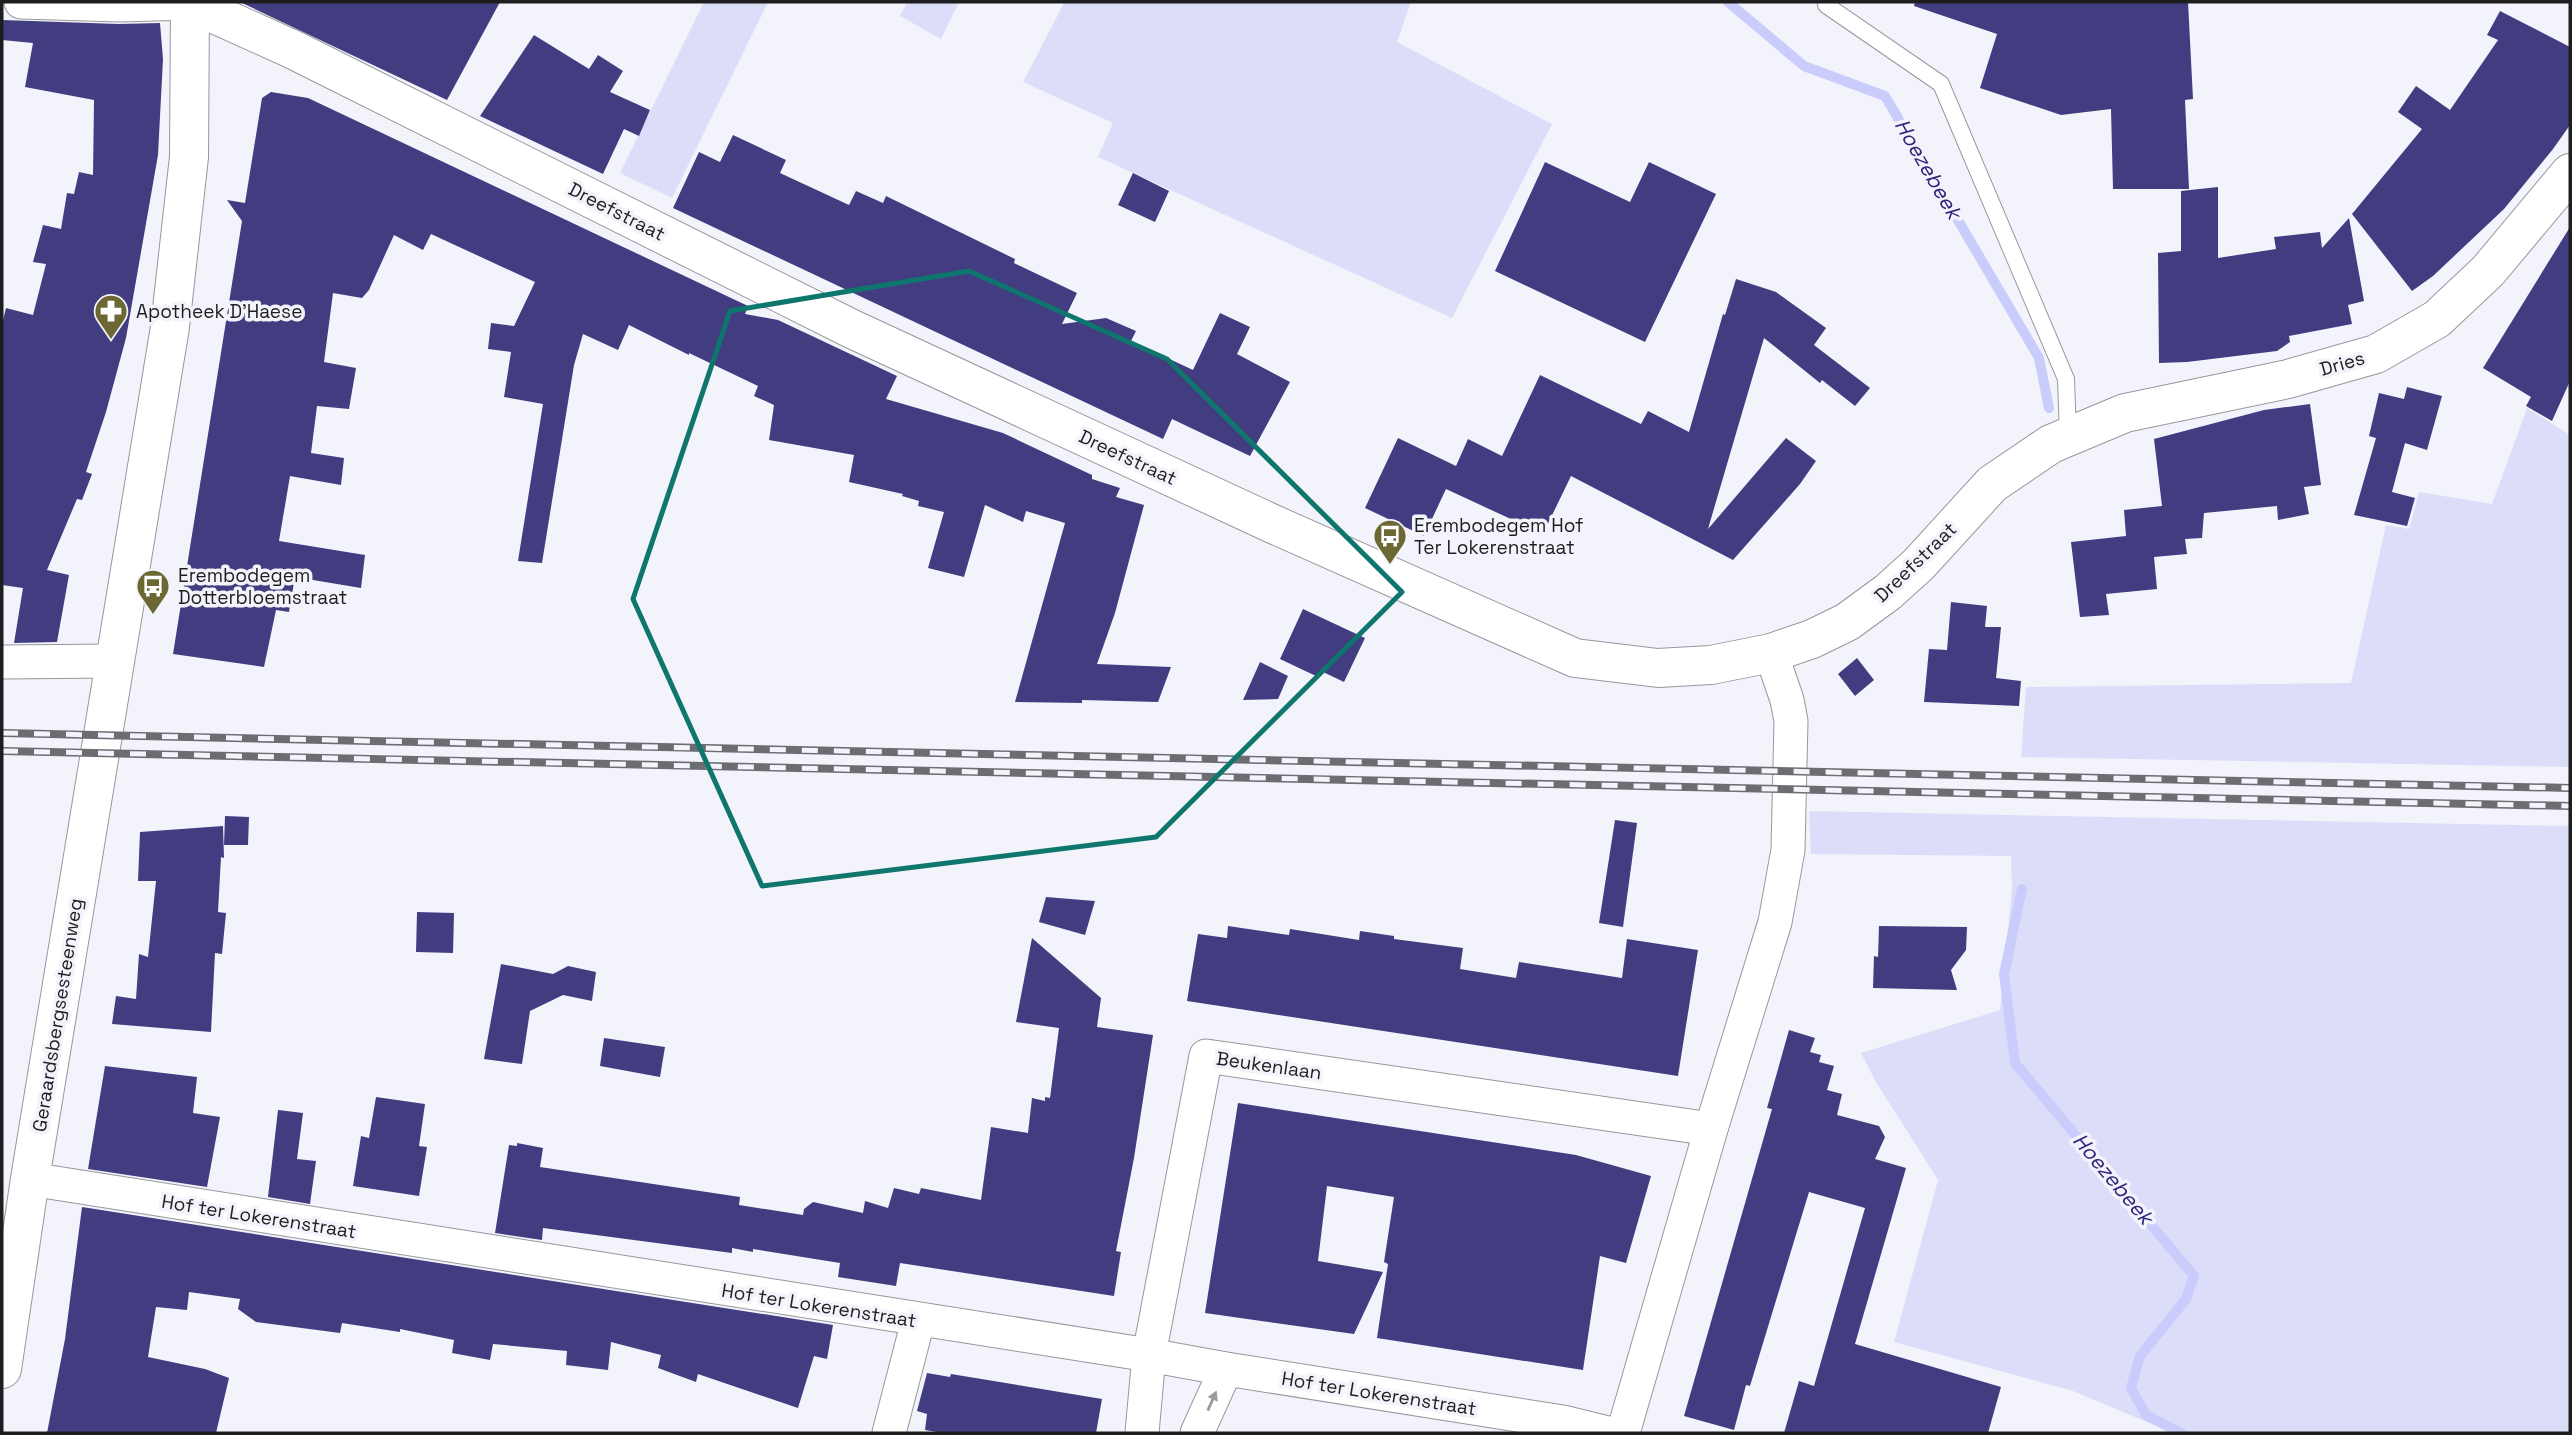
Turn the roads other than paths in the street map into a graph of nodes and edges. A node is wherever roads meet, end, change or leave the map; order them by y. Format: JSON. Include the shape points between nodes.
{"nodes":[{"id":1,"x":21,"y":2,"type":"edge"},
{"id":2,"x":190,"y":2,"type":"edge"},
{"id":3,"x":1826,"y":5,"type":"dead end"},
{"id":4,"x":2570,"y":173,"type":"edge"},
{"id":5,"x":2059,"y":440,"type":"junction"},
{"id":6,"x":1771,"y":653,"type":"junction"},
{"id":7,"x":114,"y":661,"type":"junction"},
{"id":8,"x":2,"y":662,"type":"edge"},
{"id":9,"x":1711,"y":1129,"type":"junction"},
{"id":10,"x":30,"y":1179,"type":"junction"},
{"id":11,"x":6,"y":1311,"type":"edge"},
{"id":12,"x":918,"y":1321,"type":"junction"},
{"id":13,"x":1149,"y":1355,"type":"junction"},
{"id":14,"x":2,"y":1369,"type":"edge"},
{"id":15,"x":1226,"y":1370,"type":"junction"},
{"id":16,"x":1561,"y":1428,"type":"edge"},
{"id":17,"x":889,"y":1433,"type":"edge"},
{"id":18,"x":1142,"y":1433,"type":"edge"},
{"id":19,"x":1197,"y":1433,"type":"edge"},
{"id":20,"x":1608,"y":1433,"type":"edge"},
{"id":21,"x":1623,"y":1433,"type":"edge"}],
"edges":[{"from":1,"to":2,"type":"street"},
{"from":2,"to":6,"type":"street","name":"Dreefstraat","via":[[852,329],[1260,519],[1575,658],[1658,668],[1711,665]]},
{"from":2,"to":7,"type":"street","name":"Geraardsbergsesteenweg","via":[[189,157],[170,327]]},
{"from":3,"to":5,"type":"lane","via":[[1941,84],[2066,379]]},
{"from":4,"to":5,"type":"street","name":"Dries","via":[[2488,271],[2437,319],[2376,354],[2288,379],[2125,413]]},
{"from":5,"to":6,"type":"street","name":"Dreefstraat","via":[[1992,484],[1888,592],[1847,622]]},
{"from":6,"to":9,"type":"street","via":[[1791,721],[1788,849],[1775,922]]},
{"from":7,"to":8,"type":"street"},
{"from":7,"to":10,"type":"street","name":"Geraardsbergsesteenweg"},
{"from":9,"to":13,"type":"street","name":"Beukenlaan","via":[[1206,1056]]},
{"from":9,"to":21,"type":"street"},
{"from":10,"to":11,"type":"street","name":"Geraardsbergsesteenweg"},
{"from":10,"to":12,"type":"street","name":"Hof ter Lokerenstraat"},
{"from":11,"to":14,"type":"street","name":"Geraardsbergsesteenweg"},
{"from":12,"to":13,"type":"street","name":"Hof ter Lokerenstraat"},
{"from":12,"to":17,"type":"street"},
{"from":13,"to":15,"type":"street","name":"Hof ter Lokerenstraat"},
{"from":13,"to":18,"type":"street","name":"Beukenlaan"},
{"from":15,"to":16,"type":"street","name":"Hof ter Lokerenstraat"},
{"from":19,"to":15,"type":"street","one_way":true},
{"from":16,"to":20,"type":"street","name":"Hof ter Lokerenstraat"}]}
